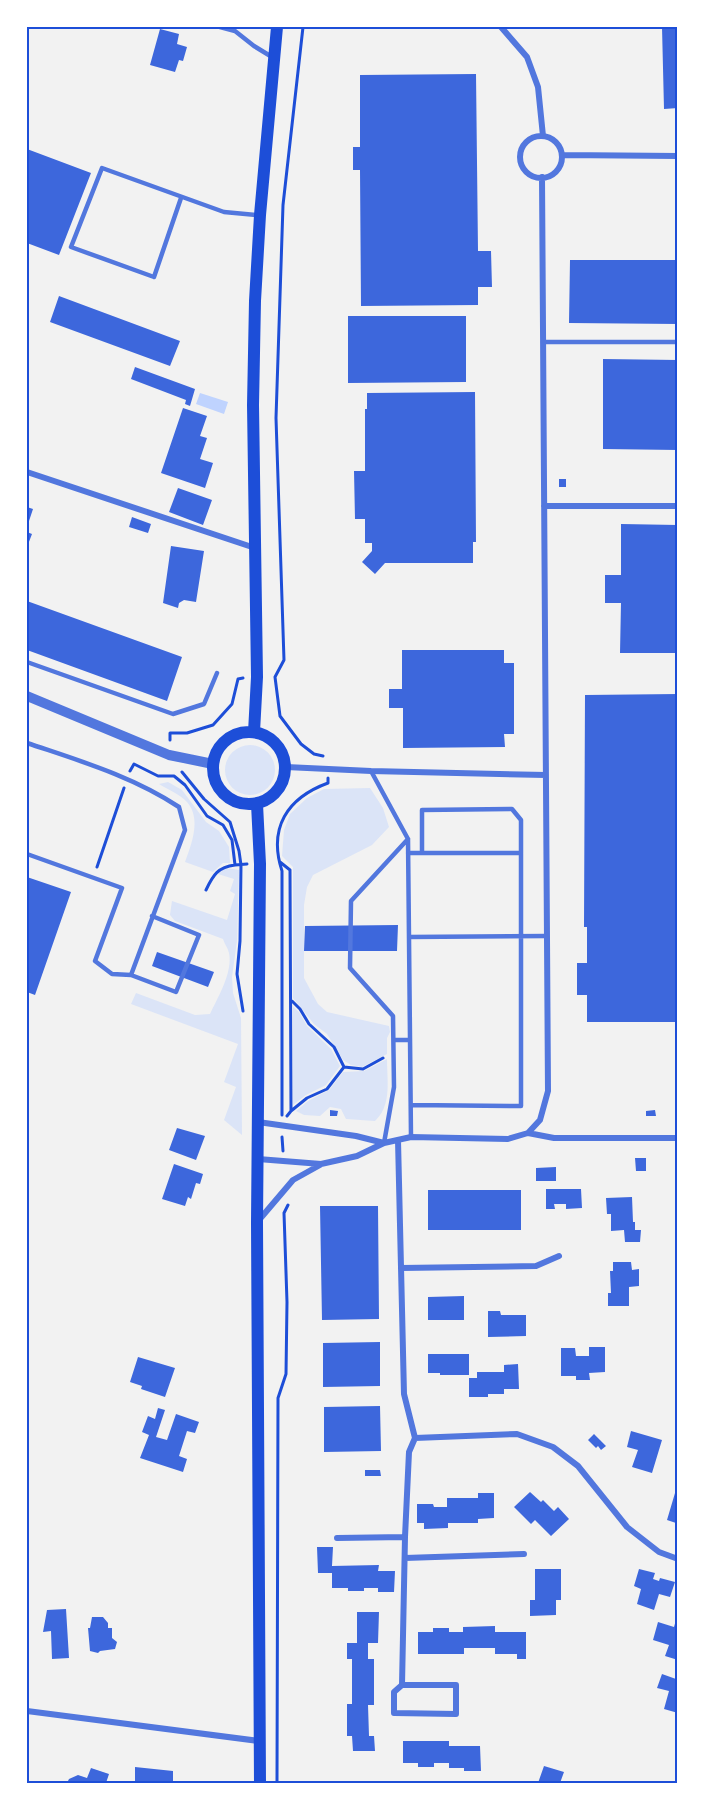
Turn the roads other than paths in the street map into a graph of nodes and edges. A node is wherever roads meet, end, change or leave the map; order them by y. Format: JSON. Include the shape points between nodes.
{"nodes":[{"id":1,"x":220,"y":27,"type":"edge"},
{"id":2,"x":277,"y":27,"type":"edge"},
{"id":3,"x":501,"y":27,"type":"edge"},
{"id":4,"x":274,"y":58,"type":"junction"},
{"id":5,"x":543,"y":136,"type":"junction"},
{"id":6,"x":562,"y":155,"type":"junction"},
{"id":7,"x":678,"y":156,"type":"edge"},
{"id":8,"x":542,"y":177,"type":"junction"},
{"id":9,"x":181,"y":198,"type":"junction"},
{"id":10,"x":260,"y":215,"type":"junction"},
{"id":11,"x":543,"y":342,"type":"junction"},
{"id":12,"x":678,"y":342,"type":"edge"},
{"id":13,"x":27,"y":472,"type":"edge"},
{"id":14,"x":544,"y":506,"type":"junction"},
{"id":15,"x":678,"y":506,"type":"edge"},
{"id":16,"x":255,"y":548,"type":"junction"},
{"id":17,"x":27,"y":662,"type":"edge"},
{"id":18,"x":217,"y":673,"type":"dead end"},
{"id":19,"x":27,"y":696,"type":"edge"},
{"id":20,"x":254,"y":732,"type":"junction"},
{"id":21,"x":27,"y":743,"type":"edge"},
{"id":22,"x":213,"y":764,"type":"junction"},
{"id":23,"x":286,"y":767,"type":"junction"},
{"id":24,"x":371,"y":771,"type":"junction"},
{"id":25,"x":546,"y":775,"type":"junction"},
{"id":26,"x":257,"y":804,"type":"junction"},
{"id":27,"x":408,"y":839,"type":"junction"},
{"id":28,"x":408,"y":853,"type":"junction"},
{"id":29,"x":422,"y":853,"type":"junction"},
{"id":30,"x":521,"y":853,"type":"junction"},
{"id":31,"x":27,"y":854,"type":"edge"},
{"id":32,"x":152,"y":916,"type":"junction"},
{"id":33,"x":547,"y":936,"type":"junction"},
{"id":34,"x":409,"y":937,"type":"junction"},
{"id":35,"x":521,"y":937,"type":"junction"},
{"id":36,"x":130,"y":975,"type":"junction"},
{"id":37,"x":394,"y":1040,"type":"junction"},
{"id":38,"x":410,"y":1040,"type":"junction"},
{"id":39,"x":411,"y":1105,"type":"junction"},
{"id":40,"x":257,"y":1122,"type":"junction"},
{"id":41,"x":528,"y":1133,"type":"junction"},
{"id":42,"x":411,"y":1137,"type":"junction"},
{"id":43,"x":678,"y":1138,"type":"edge"},
{"id":44,"x":398,"y":1140,"type":"junction"},
{"id":45,"x":384,"y":1143,"type":"junction"},
{"id":46,"x":258,"y":1159,"type":"junction"},
{"id":47,"x":321,"y":1164,"type":"junction"},
{"id":48,"x":257,"y":1223,"type":"junction"},
{"id":49,"x":559,"y":1256,"type":"dead end"},
{"id":50,"x":401,"y":1268,"type":"junction"},
{"id":51,"x":415,"y":1437,"type":"junction"},
{"id":52,"x":405,"y":1537,"type":"junction"},
{"id":53,"x":337,"y":1538,"type":"dead end"},
{"id":54,"x":524,"y":1554,"type":"dead end"},
{"id":55,"x":405,"y":1558,"type":"junction"},
{"id":56,"x":678,"y":1559,"type":"edge"},
{"id":57,"x":402,"y":1685,"type":"junction"},
{"id":58,"x":27,"y":1711,"type":"edge"},
{"id":59,"x":259,"y":1741,"type":"junction"},
{"id":60,"x":260,"y":1783,"type":"edge"}],
"edges":[{"from":1,"to":4,"type":"lane","via":[[235,31]]},
{"from":2,"to":4,"type":"main road"},
{"from":3,"to":5,"type":"street","via":[[527,57],[538,87]]},
{"from":4,"to":10,"type":"main road"},
{"from":5,"to":6,"type":"street","via":[[554,140]]},
{"from":5,"to":8,"type":"street","via":[[530,139],[521,156],[524,169]]},
{"from":6,"to":7,"type":"street"},
{"from":6,"to":8,"type":"street","via":[[559,168]]},
{"from":8,"to":11,"type":"street"},
{"from":9,"to":9,"type":"lane","via":[[102,168],[71,247],[154,277]]},
{"from":9,"to":10,"type":"lane","via":[[224,212]]},
{"from":10,"to":16,"type":"main road","via":[[253,405]]},
{"from":11,"to":12,"type":"lane"},
{"from":11,"to":14,"type":"street"},
{"from":13,"to":16,"type":"street"},
{"from":14,"to":15,"type":"street"},
{"from":14,"to":25,"type":"street"},
{"from":16,"to":20,"type":"main road"},
{"from":17,"to":18,"type":"lane","via":[[173,714],[204,704]]},
{"from":19,"to":22,"type":"street","via":[[169,755]]},
{"from":20,"to":22,"type":"main road","via":[[243,732],[222,743]]},
{"from":20,"to":23,"type":"main road","via":[[279,748]]},
{"from":21,"to":32,"type":"lane","via":[[127,778],[179,807],[185,830]]},
{"from":22,"to":26,"type":"main road","via":[[213,776],[225,795],[234,802]]},
{"from":23,"to":24,"type":"street"},
{"from":23,"to":26,"type":"main road","via":[[278,791]]},
{"from":24,"to":25,"type":"street"},
{"from":24,"to":27,"type":"lane"},
{"from":25,"to":33,"type":"street"},
{"from":26,"to":40,"type":"main road"},
{"from":27,"to":28,"type":"lane"},
{"from":27,"to":37,"type":"lane","via":[[351,901],[350,968],[393,1016]]},
{"from":28,"to":29,"type":"lane"},
{"from":28,"to":34,"type":"lane"},
{"from":29,"to":30,"type":"lane"},
{"from":29,"to":30,"type":"lane","via":[[423,810],[512,809],[521,820]]},
{"from":30,"to":35,"type":"lane"},
{"from":31,"to":36,"type":"lane","via":[[123,888],[95,961],[112,974]]},
{"from":32,"to":36,"type":"lane"},
{"from":32,"to":36,"type":"lane","via":[[199,934],[176,992]]},
{"from":33,"to":35,"type":"lane"},
{"from":33,"to":41,"type":"street","via":[[548,1091],[540,1120]]},
{"from":34,"to":35,"type":"lane"},
{"from":34,"to":38,"type":"lane"},
{"from":35,"to":39,"type":"lane","via":[[521,1106]]},
{"from":37,"to":38,"type":"lane"},
{"from":37,"to":45,"type":"lane","via":[[394,1087]]},
{"from":38,"to":39,"type":"lane"},
{"from":39,"to":42,"type":"lane"},
{"from":40,"to":45,"type":"street"},
{"from":40,"to":46,"type":"main road"},
{"from":41,"to":42,"type":"street","via":[[508,1138]]},
{"from":41,"to":43,"type":"street","via":[[554,1137]]},
{"from":42,"to":44,"type":"street"},
{"from":44,"to":45,"type":"street"},
{"from":44,"to":50,"type":"street"},
{"from":45,"to":47,"type":"street","via":[[357,1156]]},
{"from":46,"to":47,"type":"street"},
{"from":46,"to":48,"type":"main road"},
{"from":47,"to":48,"type":"street","via":[[293,1180]]},
{"from":48,"to":59,"type":"main road"},
{"from":49,"to":50,"type":"street","via":[[536,1266]]},
{"from":50,"to":51,"type":"street","via":[[404,1394]]},
{"from":51,"to":52,"type":"street","via":[[409,1452]]},
{"from":51,"to":56,"type":"street","via":[[517,1434],[553,1447],[578,1466],[627,1527],[659,1552]]},
{"from":52,"to":53,"type":"street"},
{"from":52,"to":55,"type":"street"},
{"from":54,"to":55,"type":"street"},
{"from":55,"to":57,"type":"street"},
{"from":57,"to":57,"type":"street","via":[[394,1692],[393,1713],[456,1714],[456,1685]]},
{"from":58,"to":59,"type":"street"},
{"from":59,"to":60,"type":"main road"}]}
